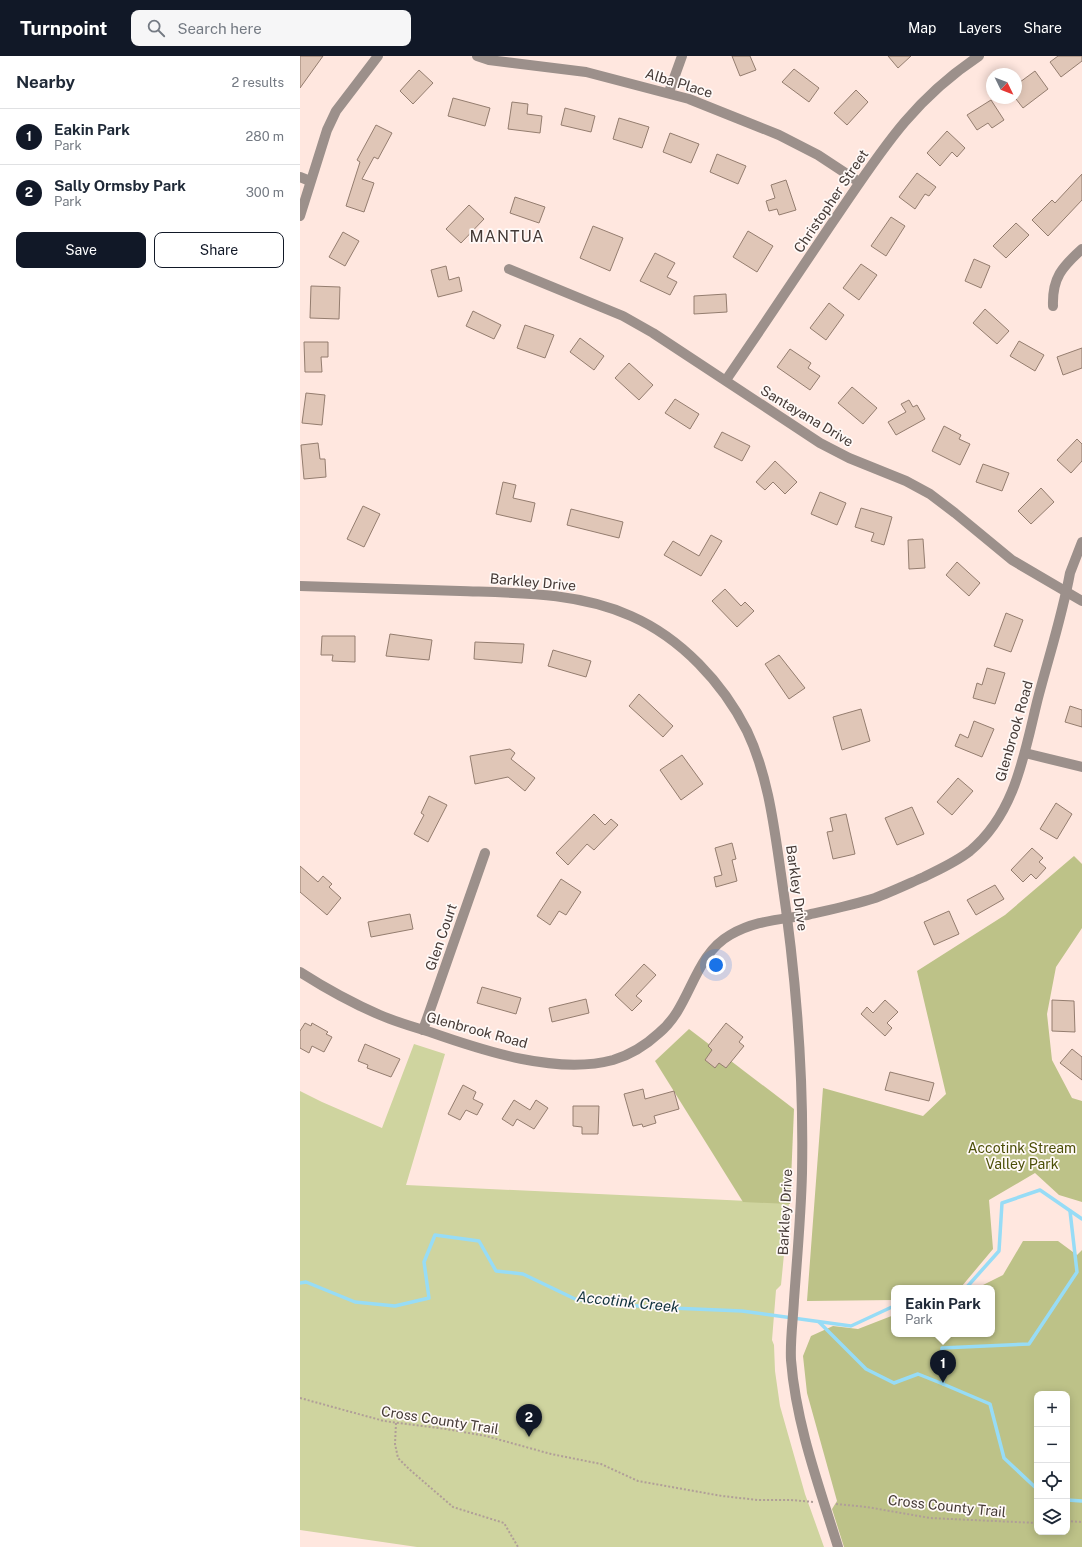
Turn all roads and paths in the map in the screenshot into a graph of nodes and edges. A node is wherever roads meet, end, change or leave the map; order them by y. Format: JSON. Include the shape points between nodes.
{"nodes":[{"id":1,"x":378,"y":56,"type":"edge"},
{"id":2,"x":476,"y":56,"type":"edge"},
{"id":3,"x":682,"y":56,"type":"edge"},
{"id":4,"x":979,"y":56,"type":"edge"},
{"id":5,"x":669,"y":92,"type":"junction"},
{"id":6,"x":300,"y":177,"type":"edge"},
{"id":7,"x":310,"y":181,"type":"junction"},
{"id":8,"x":859,"y":182,"type":"junction"},
{"id":9,"x":300,"y":216,"type":"edge"},
{"id":10,"x":1082,"y":249,"type":"edge"},
{"id":11,"x":509,"y":269,"type":"dead end"},
{"id":12,"x":1053,"y":306,"type":"dead end"},
{"id":13,"x":726,"y":380,"type":"junction"},
{"id":14,"x":1082,"y":542,"type":"edge"},
{"id":15,"x":300,"y":586,"type":"edge"},
{"id":16,"x":1066,"y":593,"type":"junction"},
{"id":17,"x":1082,"y":601,"type":"edge"},
{"id":18,"x":1025,"y":753,"type":"junction"},
{"id":19,"x":1082,"y":766,"type":"edge"},
{"id":20,"x":485,"y":853,"type":"dead end"},
{"id":21,"x":787,"y":918,"type":"junction"},
{"id":22,"x":300,"y":972,"type":"edge"},
{"id":23,"x":423,"y":1030,"type":"junction"},
{"id":24,"x":300,"y":1398,"type":"edge"},
{"id":25,"x":396,"y":1423,"type":"junction"},
{"id":26,"x":812,"y":1502,"type":"dead end"},
{"id":27,"x":832,"y":1503,"type":"dead end"},
{"id":28,"x":1070,"y":1521,"type":"edge"},
{"id":29,"x":1082,"y":1522,"type":"edge"},
{"id":30,"x":1034,"y":1523,"type":"edge"},
{"id":31,"x":518,"y":1547,"type":"edge"},
{"id":32,"x":838,"y":1547,"type":"edge"}],
"edges":[{"from":1,"to":7,"type":"street","via":[[336,111]]},
{"from":2,"to":5,"type":"street","name":"Alba Place","via":[[489,60],[586,72]]},
{"from":3,"to":5,"type":"street"},
{"from":4,"to":8,"type":"street","name":"Christopher Street","via":[[945,80],[917,106]]},
{"from":5,"to":8,"type":"street","name":"Alba Place","via":[[779,135],[818,155]]},
{"from":6,"to":7,"type":"street"},
{"from":7,"to":9,"type":"street"},
{"from":8,"to":13,"type":"street","name":"Christopher Street"},
{"from":10,"to":12,"type":"street","via":[[1064,266],[1056,279],[1052,291]]},
{"from":11,"to":13,"type":"street","name":"Santayana Drive","via":[[623,316]]},
{"from":13,"to":16,"type":"street","name":"Santayana Drive","via":[[820,443],[930,494],[1012,560]]},
{"from":14,"to":16,"type":"street","name":"Glenbrook Road","via":[[1070,573]]},
{"from":15,"to":21,"type":"street","name":"Barkley Drive","via":[[553,596],[582,600],[634,617],[669,638],[711,677],[732,704],[748,733],[768,797]]},
{"from":16,"to":17,"type":"street","name":"Santayana Drive"},
{"from":16,"to":18,"type":"street","name":"Glenbrook Road"},
{"from":18,"to":19,"type":"street"},
{"from":18,"to":21,"type":"street","name":"Glenbrook Road","via":[[998,820],[986,836],[962,857],[874,898]]},
{"from":20,"to":23,"type":"street","name":"Glen Court"},
{"from":21,"to":23,"type":"street","name":"Glenbrook Road","via":[[757,923],[731,934],[716,945],[667,1026],[643,1046],[613,1060],[583,1064],[544,1062],[498,1053]]},
{"from":21,"to":32,"type":"street","name":"Barkley Drive","via":[[797,999],[802,1176],[791,1359],[800,1420]]},
{"from":22,"to":23,"type":"street","name":"Glenbrook Road","via":[[379,1015]]},
{"from":24,"to":25,"type":"path","name":"Cross County Trail","via":[[372,1419]]},
{"from":25,"to":26,"type":"path","name":"Cross County Trail","via":[[486,1436],[551,1454],[601,1464],[638,1481],[758,1500]]},
{"from":25,"to":31,"type":"path","via":[[395,1444],[398,1458],[453,1507],[504,1523]]},
{"from":27,"to":30,"type":"path","name":"Cross County Trail","via":[[930,1518]]},
{"from":28,"to":29,"type":"path"}]}
